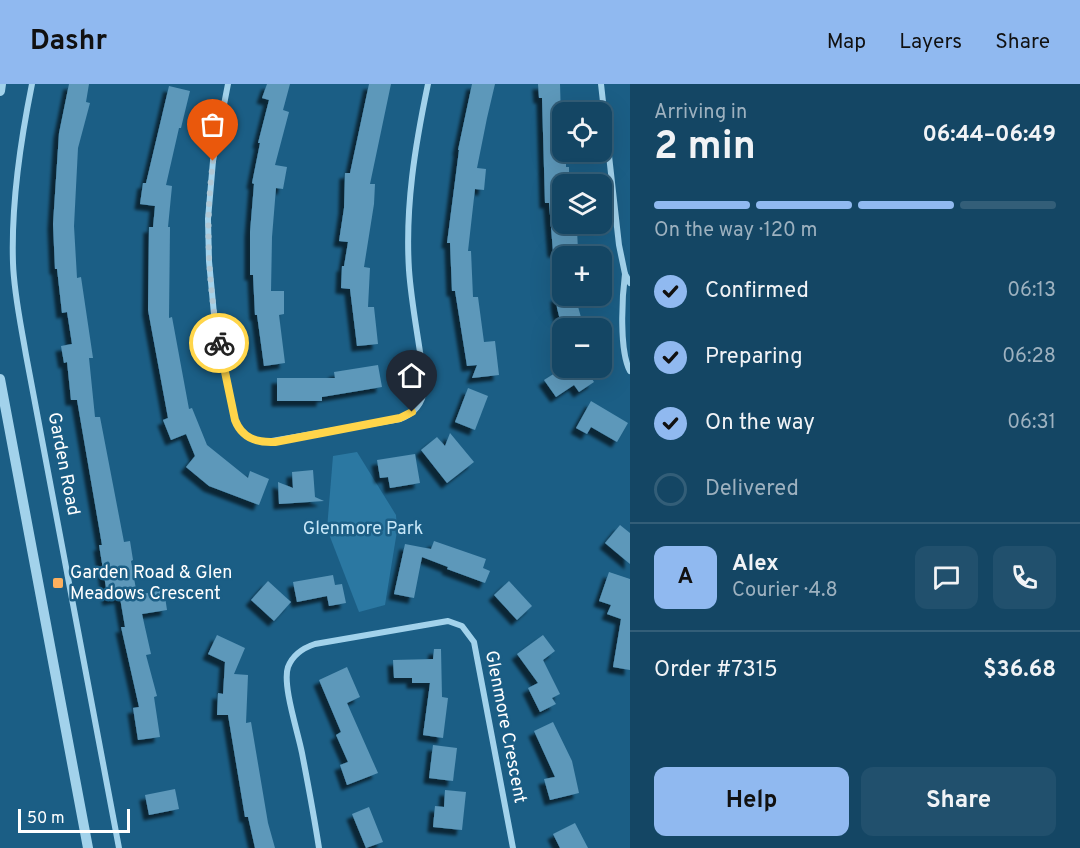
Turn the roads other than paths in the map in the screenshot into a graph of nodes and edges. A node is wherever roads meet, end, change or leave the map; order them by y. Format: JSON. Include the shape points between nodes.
{"nodes":[{"id":1,"x":2,"y":84,"type":"edge"},
{"id":2,"x":32,"y":84,"type":"edge"},
{"id":3,"x":228,"y":84,"type":"edge"},
{"id":4,"x":428,"y":84,"type":"edge"},
{"id":5,"x":601,"y":84,"type":"edge"},
{"id":6,"x":0,"y":91,"type":"edge"},
{"id":7,"x":625,"y":274,"type":"junction"},
{"id":8,"x":630,"y":283,"type":"edge"},
{"id":9,"x":630,"y":371,"type":"edge"},
{"id":10,"x":0,"y":379,"type":"edge"},
{"id":11,"x":88,"y":848,"type":"edge"},
{"id":12,"x":119,"y":848,"type":"edge"},
{"id":13,"x":319,"y":848,"type":"edge"},
{"id":14,"x":513,"y":848,"type":"edge"}],
"edges":[{"from":1,"to":6,"type":"street"},
{"from":2,"to":12,"type":"street","name":"Garden Road","via":[[20,144],[14,207],[16,295]]},
{"from":3,"to":4,"type":"street","via":[[209,194],[212,300],[238,428],[266,442],[400,418],[412,412],[422,399],[425,385],[409,269],[408,211],[413,159]]},
{"from":5,"to":7,"type":"street"},
{"from":7,"to":8,"type":"street"},
{"from":7,"to":9,"type":"street","via":[[621,307]]},
{"from":10,"to":11,"type":"street"},
{"from":13,"to":14,"type":"street","name":"Glenmore Crescent","via":[[287,686],[292,660],[298,652],[315,644],[448,621],[462,626],[474,642]]}]}
